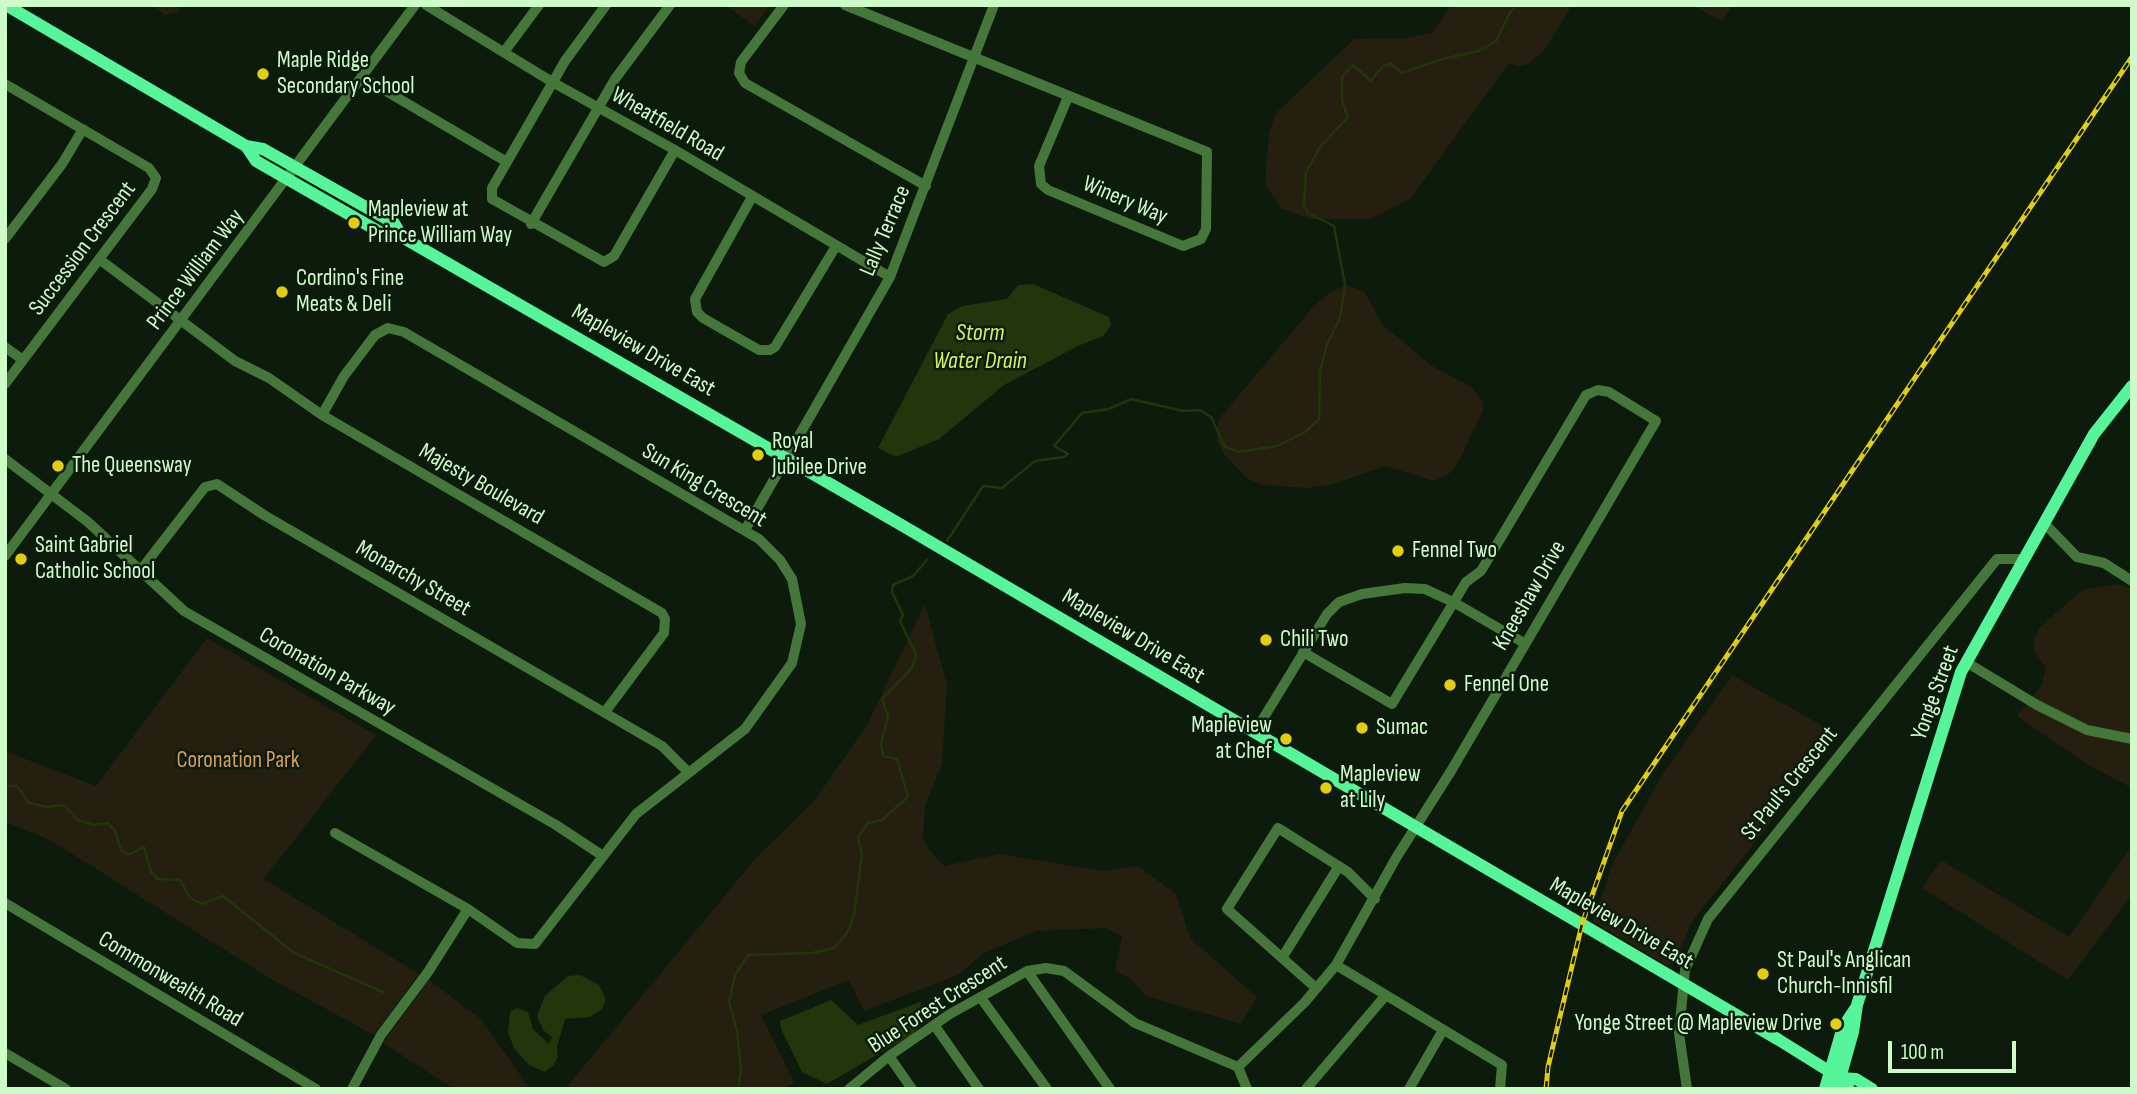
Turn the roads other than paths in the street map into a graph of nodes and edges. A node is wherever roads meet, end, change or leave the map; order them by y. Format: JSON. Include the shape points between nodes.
{"nodes":[{"id":1,"x":6,"y":5,"type":"edge"},
{"id":2,"x":415,"y":5,"type":"edge"},
{"id":3,"x":426,"y":5,"type":"edge"},
{"id":4,"x":539,"y":5,"type":"edge"},
{"id":5,"x":606,"y":5,"type":"edge"},
{"id":6,"x":670,"y":5,"type":"edge"},
{"id":7,"x":784,"y":5,"type":"edge"},
{"id":8,"x":845,"y":5,"type":"edge"},
{"id":9,"x":994,"y":5,"type":"edge"},
{"id":10,"x":503,"y":52,"type":"junction"},
{"id":11,"x":972,"y":59,"type":"junction"},
{"id":12,"x":362,"y":77,"type":"junction"},
{"id":13,"x":554,"y":83,"type":"junction"},
{"id":14,"x":6,"y":87,"type":"edge"},
{"id":15,"x":1068,"y":97,"type":"junction"},
{"id":16,"x":597,"y":107,"type":"junction"},
{"id":17,"x":83,"y":129,"type":"junction"},
{"id":18,"x":246,"y":146,"type":"junction"},
{"id":19,"x":675,"y":150,"type":"junction"},
{"id":20,"x":507,"y":162,"type":"junction"},
{"id":21,"x":296,"y":167,"type":"junction"},
{"id":22,"x":288,"y":179,"type":"junction"},
{"id":23,"x":926,"y":186,"type":"junction"},
{"id":24,"x":752,"y":197,"type":"junction"},
{"id":25,"x":531,"y":224,"type":"junction"},
{"id":26,"x":402,"y":237,"type":"junction"},
{"id":27,"x":5,"y":239,"type":"edge"},
{"id":28,"x":836,"y":246,"type":"junction"},
{"id":29,"x":99,"y":259,"type":"junction"},
{"id":30,"x":890,"y":277,"type":"junction"},
{"id":31,"x":182,"y":322,"type":"junction"},
{"id":32,"x":5,"y":346,"type":"edge"},
{"id":33,"x":23,"y":360,"type":"junction"},
{"id":34,"x":5,"y":384,"type":"edge"},
{"id":35,"x":2132,"y":386,"type":"edge"},
{"id":36,"x":321,"y":415,"type":"junction"},
{"id":37,"x":5,"y":459,"type":"edge"},
{"id":38,"x":787,"y":459,"type":"junction"},
{"id":39,"x":52,"y":494,"type":"junction"},
{"id":40,"x":2044,"y":523,"type":"junction"},
{"id":41,"x":745,"y":530,"type":"junction"},
{"id":42,"x":5,"y":556,"type":"edge"},
{"id":43,"x":2024,"y":559,"type":"junction"},
{"id":44,"x":140,"y":571,"type":"junction"},
{"id":45,"x":2132,"y":581,"type":"edge"},
{"id":46,"x":1455,"y":603,"type":"junction"},
{"id":47,"x":1524,"y":643,"type":"junction"},
{"id":48,"x":1303,"y":652,"type":"junction"},
{"id":49,"x":1966,"y":662,"type":"junction"},
{"id":50,"x":606,"y":712,"type":"junction"},
{"id":51,"x":1255,"y":732,"type":"junction"},
{"id":52,"x":2132,"y":739,"type":"edge"},
{"id":53,"x":688,"y":772,"type":"junction"},
{"id":54,"x":1417,"y":828,"type":"junction"},
{"id":55,"x":335,"y":832,"type":"dead end"},
{"id":56,"x":603,"y":856,"type":"junction"},
{"id":57,"x":1339,"y":866,"type":"junction"},
{"id":58,"x":1375,"y":898,"type":"junction"},
{"id":59,"x":5,"y":903,"type":"edge"},
{"id":60,"x":468,"y":909,"type":"junction"},
{"id":61,"x":1282,"y":958,"type":"junction"},
{"id":62,"x":1336,"y":965,"type":"junction"},
{"id":63,"x":1027,"y":971,"type":"junction"},
{"id":64,"x":1684,"y":985,"type":"junction"},
{"id":65,"x":1317,"y":988,"type":"junction"},
{"id":66,"x":1386,"y":995,"type":"junction"},
{"id":67,"x":981,"y":998,"type":"junction"},
{"id":68,"x":935,"y":1026,"type":"junction"},
{"id":69,"x":1443,"y":1030,"type":"junction"},
{"id":70,"x":5,"y":1053,"type":"edge"},
{"id":71,"x":889,"y":1056,"type":"junction"},
{"id":72,"x":1238,"y":1067,"type":"junction"},
{"id":73,"x":1835,"y":1079,"type":"edge"},
{"id":74,"x":66,"y":1089,"type":"edge"},
{"id":75,"x":316,"y":1089,"type":"edge"},
{"id":76,"x":352,"y":1089,"type":"edge"},
{"id":77,"x":849,"y":1089,"type":"edge"},
{"id":78,"x":912,"y":1089,"type":"edge"},
{"id":79,"x":979,"y":1089,"type":"edge"},
{"id":80,"x":1047,"y":1089,"type":"edge"},
{"id":81,"x":1110,"y":1089,"type":"edge"},
{"id":82,"x":1247,"y":1089,"type":"edge"},
{"id":83,"x":1306,"y":1089,"type":"edge"},
{"id":84,"x":1409,"y":1089,"type":"edge"},
{"id":85,"x":1500,"y":1089,"type":"edge"},
{"id":86,"x":1687,"y":1089,"type":"edge"},
{"id":87,"x":1825,"y":1089,"type":"edge"},
{"id":88,"x":1849,"y":1089,"type":"edge"},
{"id":89,"x":1872,"y":1089,"type":"edge"}],
"edges":[{"from":1,"to":18,"type":"main road","name":"Mapleview Drive East"},
{"from":2,"to":12,"type":"street","name":"Prince William Way"},
{"from":3,"to":10,"type":"street","name":"Wheatfield Road"},
{"from":4,"to":10,"type":"street"},
{"from":5,"to":13,"type":"street"},
{"from":6,"to":16,"type":"street"},
{"from":7,"to":23,"type":"street","via":[[741,62],[739,73],[745,83]]},
{"from":8,"to":11,"type":"street"},
{"from":9,"to":11,"type":"street","name":"Lally Terrace"},
{"from":10,"to":13,"type":"street","name":"Wheatfield Road"},
{"from":11,"to":15,"type":"street"},
{"from":11,"to":23,"type":"street","name":"Lally Terrace"},
{"from":12,"to":20,"type":"street"},
{"from":12,"to":21,"type":"street","name":"Prince William Way"},
{"from":13,"to":16,"type":"street","name":"Wheatfield Road"},
{"from":13,"to":20,"type":"street"},
{"from":14,"to":17,"type":"street","name":"Succession Crescent"},
{"from":15,"to":15,"type":"street","name":"Winery Way","via":[[1039,166],[1041,184],[1183,246],[1201,239],[1206,229],[1207,152]]},
{"from":16,"to":19,"type":"street","name":"Wheatfield Road"},
{"from":16,"to":25,"type":"street"},
{"from":17,"to":27,"type":"street"},
{"from":17,"to":29,"type":"street","name":"Succession Crescent","via":[[149,167],[156,178]]},
{"from":18,"to":21,"type":"main road","name":"Mapleview Drive East","via":[[263,149]]},
{"from":18,"to":22,"type":"main road","name":"Mapleview Drive East","via":[[256,161]]},
{"from":19,"to":24,"type":"street","name":"Wheatfield Road"},
{"from":19,"to":25,"type":"street","via":[[607,261],[601,263]]},
{"from":20,"to":25,"type":"street","via":[[492,188],[492,199]]},
{"from":21,"to":22,"type":"street","name":"Prince William Way"},
{"from":21,"to":26,"type":"main road","name":"Mapleview Drive East","via":[[394,223]]},
{"from":22,"to":26,"type":"main road","name":"Mapleview Drive East","via":[[385,235]]},
{"from":22,"to":31,"type":"street","name":"Prince William Way"},
{"from":23,"to":30,"type":"street","name":"Lally Terrace"},
{"from":24,"to":28,"type":"street","name":"Wheatfield Road"},
{"from":24,"to":28,"type":"street","via":[[695,299],[703,318],[759,350],[770,350]]},
{"from":26,"to":38,"type":"main road","name":"Mapleview Drive East"},
{"from":28,"to":30,"type":"street","name":"Wheatfield Road"},
{"from":29,"to":31,"type":"street","name":"Majesty Boulevard"},
{"from":29,"to":33,"type":"street","name":"Succession Crescent"},
{"from":30,"to":38,"type":"street","name":"Lally Terrace"},
{"from":31,"to":36,"type":"street","name":"Majesty Boulevard"},
{"from":31,"to":39,"type":"street","name":"Prince William Way"},
{"from":32,"to":33,"type":"street"},
{"from":33,"to":34,"type":"street","name":"Succession Crescent"},
{"from":35,"to":40,"type":"main road","name":"Yonge Street","via":[[2094,435]]},
{"from":36,"to":41,"type":"street","name":"Sun King Crescent","via":[[375,335],[395,329]]},
{"from":36,"to":50,"type":"street","name":"Majesty Boulevard","via":[[662,613],[664,633]]},
{"from":37,"to":39,"type":"street"},
{"from":38,"to":41,"type":"street"},
{"from":38,"to":51,"type":"main road","name":"Mapleview Drive East"},
{"from":39,"to":42,"type":"street","name":"Prince William Way"},
{"from":39,"to":44,"type":"street","name":"Coronation Parkway"},
{"from":40,"to":43,"type":"main road","name":"Yonge Street"},
{"from":40,"to":45,"type":"street","via":[[2077,557],[2104,563]]},
{"from":41,"to":53,"type":"street","name":"Sun King Crescent","via":[[772,551],[792,579],[800,608],[797,651],[784,678],[745,729]]},
{"from":43,"to":49,"type":"main road","name":"Yonge Street"},
{"from":43,"to":64,"type":"street","name":"St Paul's Crescent","via":[[1997,559],[1723,898],[1685,970]]},
{"from":44,"to":50,"type":"street","name":"Monarchy Street","via":[[205,487],[217,484],[264,516]]},
{"from":44,"to":56,"type":"street","name":"Coronation Parkway","via":[[184,611]]},
{"from":46,"to":47,"type":"street"},
{"from":46,"to":47,"type":"street","name":"Kneeshaw Drive","via":[[1466,582],[1480,571],[1586,395],[1609,392],[1656,421]]},
{"from":46,"to":48,"type":"street","via":[[1425,589],[1362,594],[1339,602]]},
{"from":46,"to":48,"type":"street","via":[[1392,704]]},
{"from":47,"to":54,"type":"street","name":"Kneeshaw Drive"},
{"from":48,"to":51,"type":"street"},
{"from":49,"to":52,"type":"street","via":[[2087,730]]},
{"from":49,"to":73,"type":"main road","name":"Yonge Street","via":[[1857,1005],[1843,1027]]},
{"from":50,"to":53,"type":"street","name":"Monarchy Street","via":[[662,746]]},
{"from":51,"to":54,"type":"main road","name":"Mapleview Drive East"},
{"from":53,"to":56,"type":"street","name":"Sun King Crescent","via":[[641,809]]},
{"from":54,"to":58,"type":"street","name":"Kneeshaw Drive"},
{"from":54,"to":64,"type":"main road","name":"Mapleview Drive East"},
{"from":55,"to":60,"type":"street"},
{"from":56,"to":60,"type":"street","name":"Sun King Crescent","via":[[536,944],[517,943]]},
{"from":57,"to":58,"type":"street"},
{"from":57,"to":61,"type":"street"},
{"from":57,"to":61,"type":"street","via":[[1278,828],[1227,909]]},
{"from":58,"to":62,"type":"street","name":"Kneeshaw Drive"},
{"from":59,"to":75,"type":"street","name":"Commonwealth Road"},
{"from":60,"to":76,"type":"street","via":[[381,1035]]},
{"from":61,"to":65,"type":"street"},
{"from":62,"to":65,"type":"street","name":"Kneeshaw Drive"},
{"from":62,"to":66,"type":"street"},
{"from":63,"to":67,"type":"street","name":"Blue Forest Crescent"},
{"from":63,"to":72,"type":"street","name":"Blue Forest Crescent","via":[[1064,971],[1135,1023]]},
{"from":63,"to":81,"type":"street"},
{"from":64,"to":73,"type":"main road","name":"Mapleview Drive East"},
{"from":64,"to":86,"type":"street","name":"St Paul's Crescent","via":[[1680,1043]]},
{"from":65,"to":72,"type":"street","name":"Kneeshaw Drive"},
{"from":66,"to":69,"type":"street"},
{"from":66,"to":83,"type":"street"},
{"from":67,"to":68,"type":"street","name":"Blue Forest Crescent"},
{"from":67,"to":80,"type":"street"},
{"from":68,"to":71,"type":"street","name":"Blue Forest Crescent"},
{"from":68,"to":79,"type":"street"},
{"from":69,"to":84,"type":"street"},
{"from":69,"to":85,"type":"street","via":[[1502,1065]]},
{"from":70,"to":74,"type":"street"},
{"from":71,"to":77,"type":"street","name":"Blue Forest Crescent"},
{"from":71,"to":78,"type":"street"},
{"from":72,"to":82,"type":"street"},
{"from":73,"to":87,"type":"main road","name":"Yonge Street"},
{"from":73,"to":88,"type":"main road","name":"Mapleview Drive East"},
{"from":73,"to":89,"type":"main road","name":"Mapleview Drive East","via":[[1856,1079]]}]}
